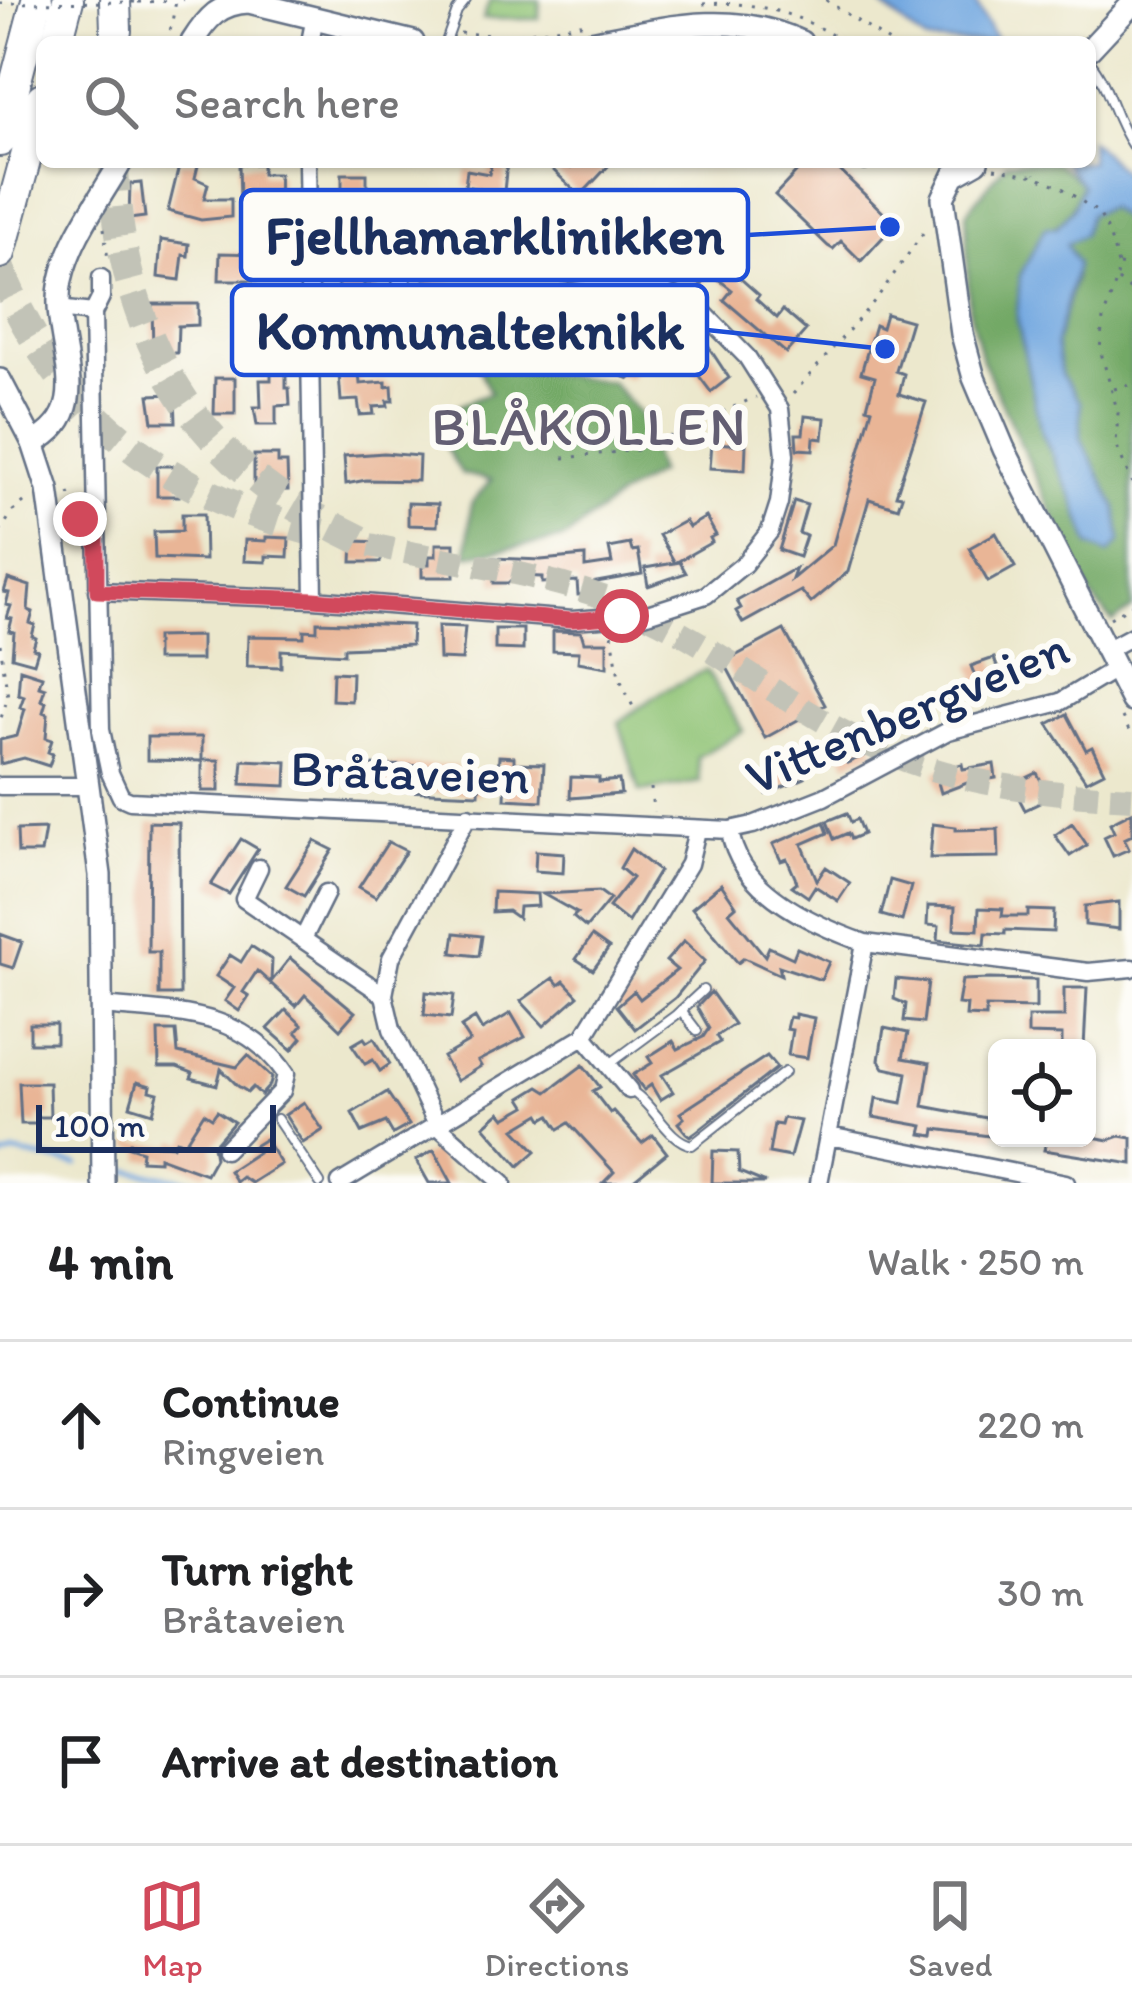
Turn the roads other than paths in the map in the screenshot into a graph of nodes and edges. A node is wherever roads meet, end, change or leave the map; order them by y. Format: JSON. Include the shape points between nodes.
{"nodes":[{"id":1,"x":37,"y":0,"type":"edge"},
{"id":2,"x":68,"y":0,"type":"edge"},
{"id":3,"x":466,"y":0,"type":"edge"},
{"id":4,"x":249,"y":1,"type":"edge"},
{"id":5,"x":1132,"y":4,"type":"edge"},
{"id":6,"x":314,"y":17,"type":"junction"},
{"id":7,"x":593,"y":32,"type":"edge"},
{"id":8,"x":59,"y":36,"type":"edge"},
{"id":9,"x":196,"y":36,"type":"edge"},
{"id":10,"x":311,"y":36,"type":"edge"},
{"id":11,"x":389,"y":36,"type":"edge"},
{"id":12,"x":447,"y":36,"type":"edge"},
{"id":13,"x":789,"y":36,"type":"edge"},
{"id":14,"x":1096,"y":43,"type":"edge"},
{"id":15,"x":1096,"y":70,"type":"edge"},
{"id":16,"x":36,"y":120,"type":"edge"},
{"id":17,"x":0,"y":142,"type":"edge"},
{"id":18,"x":1132,"y":145,"type":"edge"},
{"id":19,"x":118,"y":168,"type":"edge"},
{"id":20,"x":307,"y":168,"type":"edge"},
{"id":21,"x":945,"y":169,"type":"edge"},
{"id":22,"x":309,"y":236,"type":"junction"},
{"id":23,"x":405,"y":250,"type":"junction"},
{"id":24,"x":0,"y":253,"type":"edge"},
{"id":25,"x":101,"y":278,"type":"road end"},
{"id":26,"x":58,"y":309,"type":"junction"},
{"id":27,"x":94,"y":313,"type":"junction"},
{"id":28,"x":395,"y":345,"type":"dead end"},
{"id":29,"x":0,"y":380,"type":"edge"},
{"id":30,"x":33,"y":443,"type":"junction"},
{"id":31,"x":97,"y":591,"type":"junction"},
{"id":32,"x":314,"y":599,"type":"junction"},
{"id":33,"x":1132,"y":636,"type":"edge"},
{"id":34,"x":1111,"y":660,"type":"junction"},
{"id":35,"x":1132,"y":701,"type":"edge"},
{"id":36,"x":0,"y":785,"type":"edge"},
{"id":37,"x":89,"y":785,"type":"junction"},
{"id":38,"x":468,"y":816,"type":"junction"},
{"id":39,"x":697,"y":830,"type":"junction"},
{"id":40,"x":730,"y":830,"type":"junction"},
{"id":41,"x":260,"y":868,"type":"dead end"},
{"id":42,"x":326,"y":893,"type":"dead end"},
{"id":43,"x":303,"y":939,"type":"junction"},
{"id":44,"x":865,"y":944,"type":"junction"},
{"id":45,"x":1132,"y":968,"type":"edge"},
{"id":46,"x":703,"y":990,"type":"dead end"},
{"id":47,"x":383,"y":995,"type":"junction"},
{"id":48,"x":101,"y":1006,"type":"junction"},
{"id":49,"x":681,"y":1010,"type":"junction"},
{"id":50,"x":698,"y":1031,"type":"dead end"},
{"id":51,"x":584,"y":1036,"type":"junction"},
{"id":52,"x":608,"y":1064,"type":"junction"},
{"id":53,"x":784,"y":1072,"type":"dead end"},
{"id":54,"x":629,"y":1090,"type":"joint"},
{"id":55,"x":277,"y":1119,"type":"dead end"},
{"id":56,"x":437,"y":1125,"type":"junction"},
{"id":57,"x":829,"y":1136,"type":"junction"},
{"id":58,"x":225,"y":1150,"type":"dead end"},
{"id":59,"x":103,"y":1183,"type":"edge"},
{"id":60,"x":320,"y":1183,"type":"edge"},
{"id":61,"x":340,"y":1183,"type":"edge"},
{"id":62,"x":503,"y":1183,"type":"edge"},
{"id":63,"x":819,"y":1183,"type":"edge"},
{"id":64,"x":1066,"y":1183,"type":"edge"}],
"edges":[{"from":1,"to":17,"type":"highway"},
{"from":2,"to":8,"type":"highway"},
{"from":3,"to":12,"type":"lane"},
{"from":4,"to":6,"type":"main road"},
{"from":4,"to":9,"type":"main road","via":[[228,4]]},
{"from":5,"to":14,"type":"main road"},
{"from":6,"to":10,"type":"street"},
{"from":6,"to":11,"type":"main road"},
{"from":7,"to":13,"type":"main road","via":[[712,22]]},
{"from":15,"to":18,"type":"lane"},
{"from":16,"to":24,"type":"highway"},
{"from":19,"to":26,"type":"main road","via":[[62,276]]},
{"from":20,"to":22,"type":"street"},
{"from":21,"to":34,"type":"main road","via":[[959,188],[943,228],[974,378]]},
{"from":22,"to":23,"type":"street"},
{"from":22,"to":32,"type":"street"},
{"from":23,"to":28,"type":"street"},
{"from":23,"to":32,"type":"street","via":[[644,284],[696,304],[747,358],[780,409],[779,503],[744,564],[706,595],[644,615],[572,620]]},
{"from":25,"to":27,"type":"street","name":"Bråtaveien"},
{"from":26,"to":27,"type":"street"},
{"from":26,"to":30,"type":"main road","via":[[68,412]]},
{"from":27,"to":31,"type":"street","name":"Bråtaveien"},
{"from":29,"to":30,"type":"main road"},
{"from":30,"to":37,"type":"main road","via":[[56,532]]},
{"from":31,"to":32,"type":"street"},
{"from":31,"to":38,"type":"street","name":"Bråtaveien","via":[[101,730],[121,797]]},
{"from":33,"to":34,"type":"street","name":"Vittenbergveien"},
{"from":34,"to":35,"type":"main road"},
{"from":34,"to":40,"type":"street","name":"Vittenbergveien","via":[[1060,702],[948,731],[824,797]]},
{"from":36,"to":37,"type":"street"},
{"from":37,"to":48,"type":"main road","via":[[100,875]]},
{"from":38,"to":39,"type":"street","name":"Bråtaveien"},
{"from":38,"to":47,"type":"street","via":[[391,958]]},
{"from":39,"to":40,"type":"street","name":"Bråtaveien"},
{"from":39,"to":51,"type":"street","name":"Vittenbergveien","via":[[689,864]]},
{"from":40,"to":44,"type":"street","via":[[739,858],[787,906]]},
{"from":41,"to":43,"type":"street","via":[[244,899]]},
{"from":42,"to":43,"type":"street"},
{"from":43,"to":47,"type":"street"},
{"from":44,"to":45,"type":"street","via":[[1088,971]]},
{"from":44,"to":57,"type":"street"},
{"from":46,"to":49,"type":"lane"},
{"from":47,"to":56,"type":"street"},
{"from":48,"to":58,"type":"street","via":[[236,1026],[275,1058],[286,1074],[282,1091]]},
{"from":48,"to":59,"type":"main road"},
{"from":49,"to":50,"type":"lane"},
{"from":49,"to":52,"type":"lane"},
{"from":51,"to":52,"type":"street"},
{"from":51,"to":56,"type":"street","name":"Vittenbergveien"},
{"from":52,"to":54,"type":"street"},
{"from":53,"to":54,"type":"lane","via":[[692,1145]]},
{"from":55,"to":60,"type":"lane"},
{"from":56,"to":61,"type":"street","name":"Vittenbergveien"},
{"from":56,"to":62,"type":"street"},
{"from":57,"to":63,"type":"street"},
{"from":57,"to":64,"type":"street"}]}
